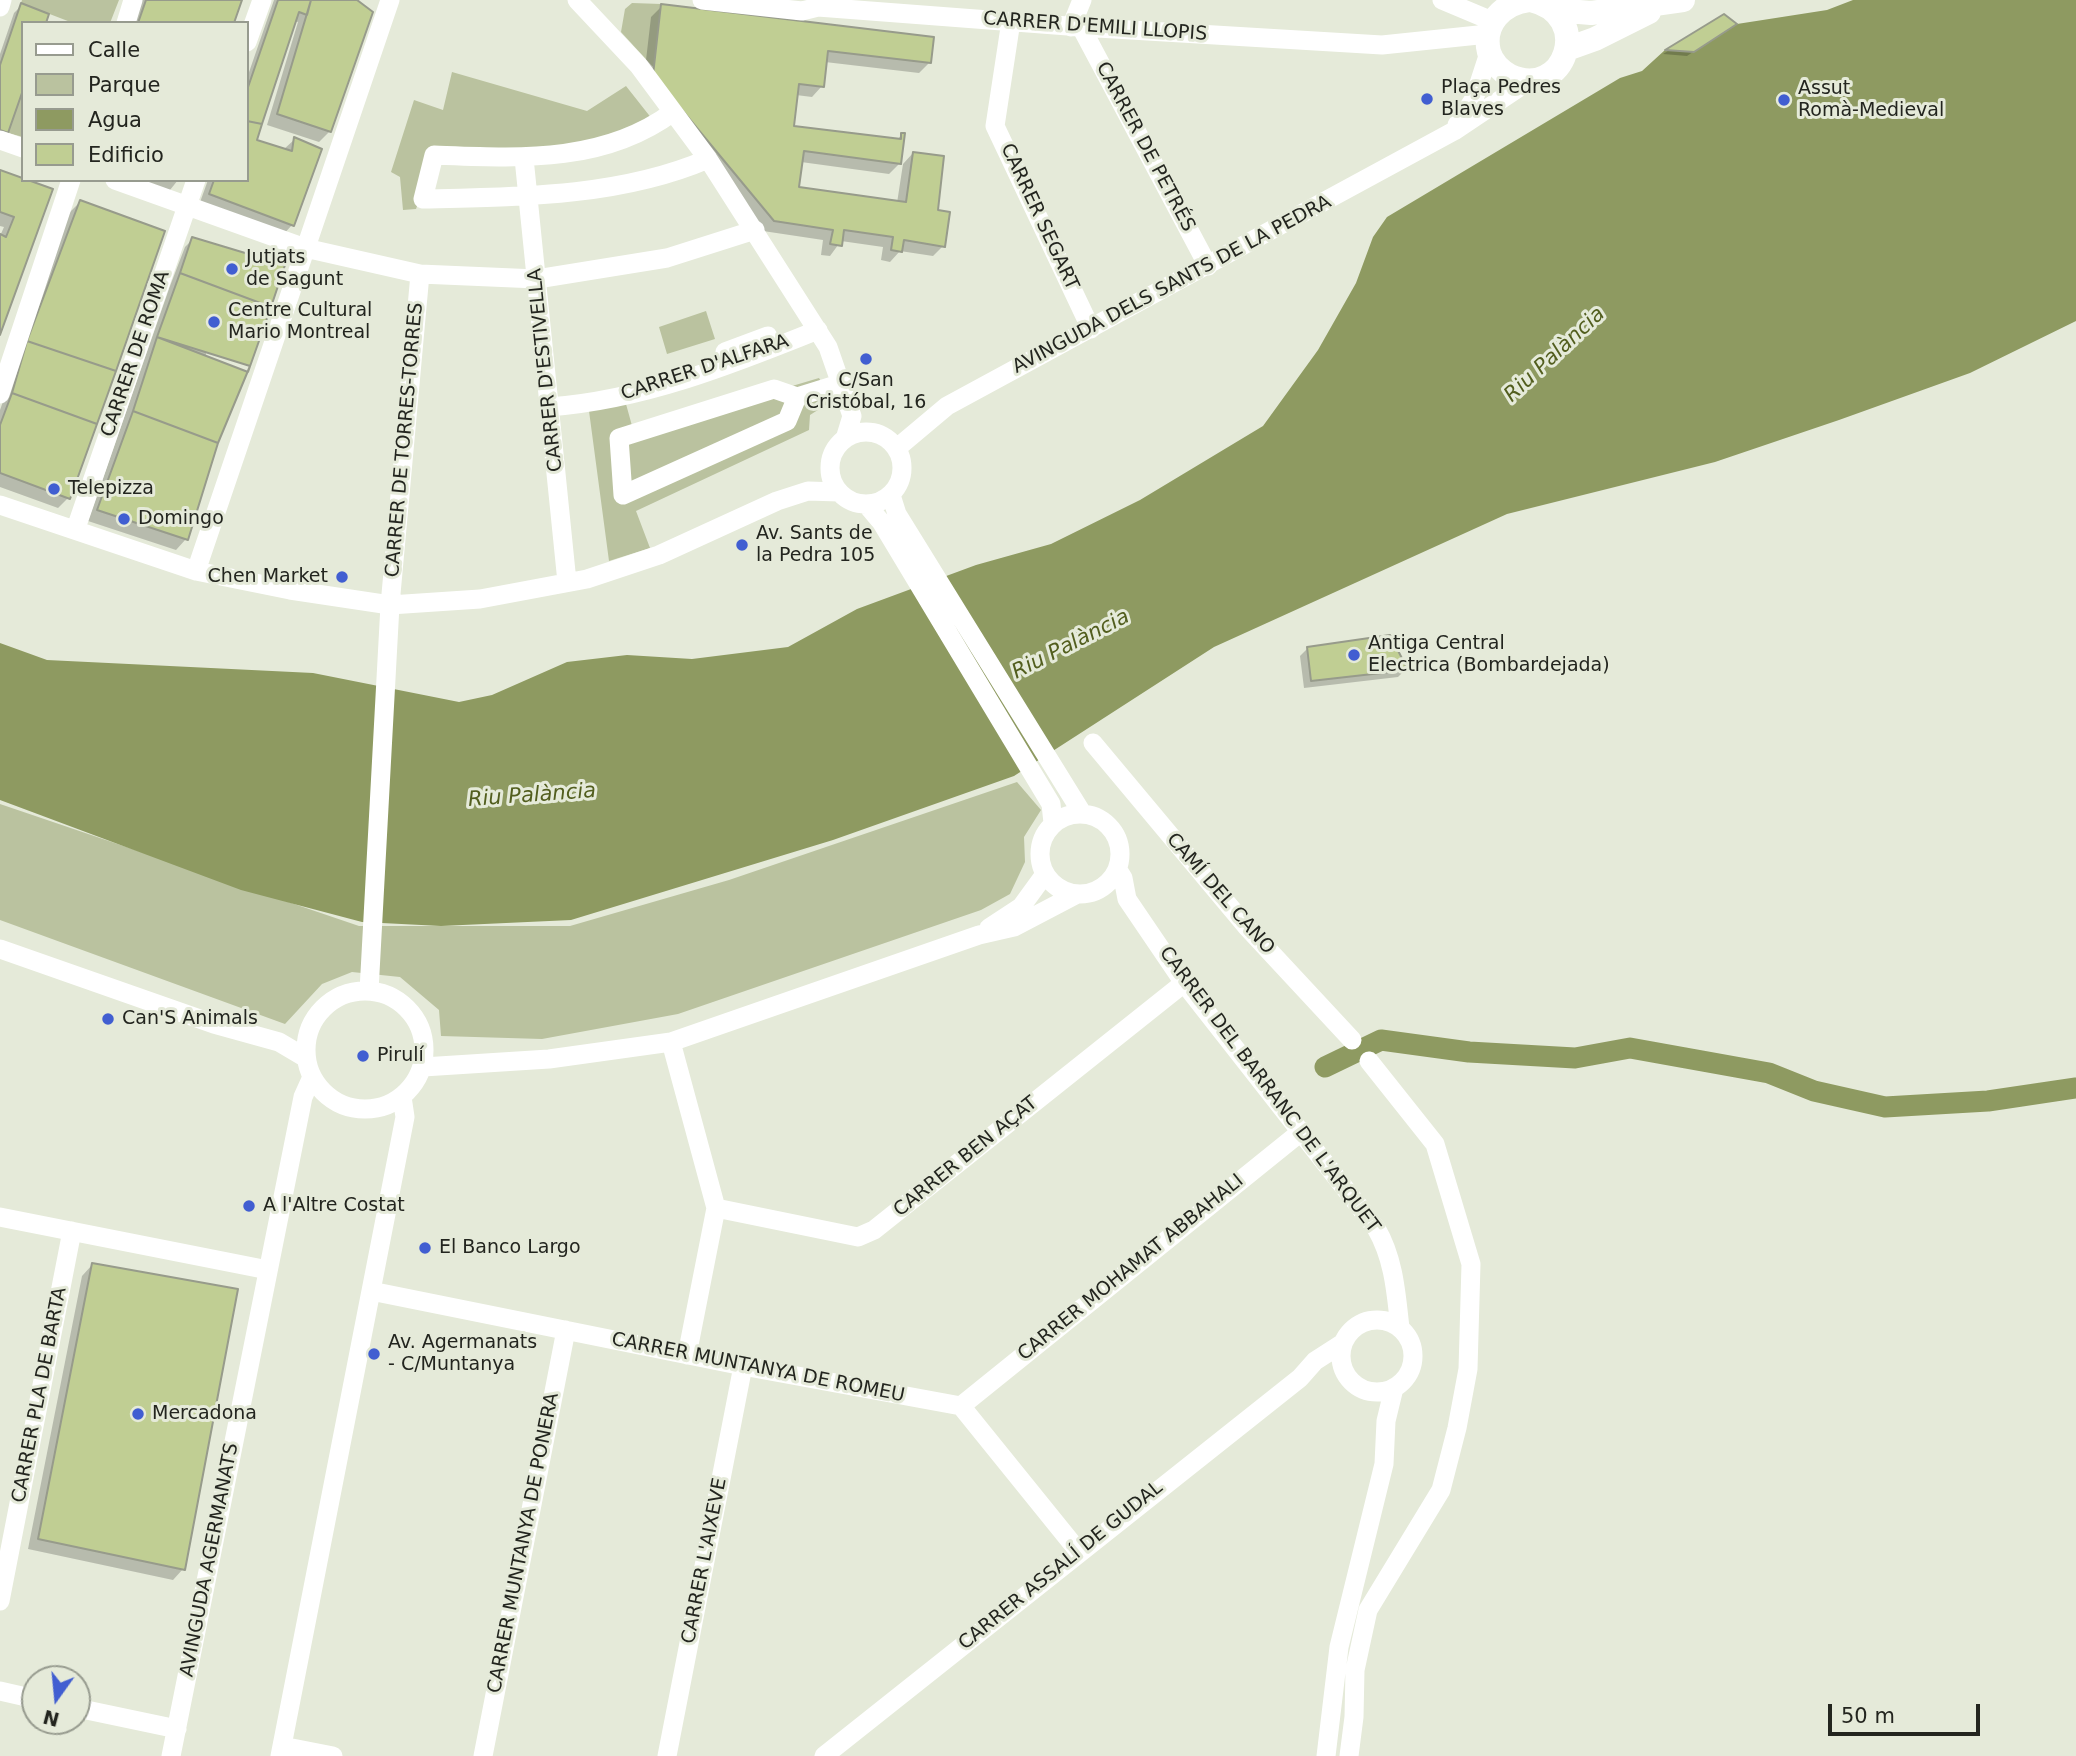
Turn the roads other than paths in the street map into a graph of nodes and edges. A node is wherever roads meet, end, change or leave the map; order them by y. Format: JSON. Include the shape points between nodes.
{"nodes":[{"id":1,"x":2,"y":0,"type":"edge"},
{"id":2,"x":134,"y":0,"type":"edge"},
{"id":3,"x":262,"y":0,"type":"edge"},
{"id":4,"x":390,"y":0,"type":"edge"},
{"id":5,"x":577,"y":0,"type":"edge"},
{"id":6,"x":702,"y":0,"type":"edge"},
{"id":7,"x":1082,"y":0,"type":"edge"},
{"id":8,"x":1442,"y":0,"type":"edge"},
{"id":9,"x":1530,"y":0,"type":"edge"},
{"id":10,"x":1674,"y":2,"type":"edge"},
{"id":11,"x":820,"y":4,"type":"edge"},
{"id":12,"x":0,"y":7,"type":"edge"},
{"id":13,"x":1556,"y":10,"type":"junction"},
{"id":14,"x":126,"y":21,"type":"edge"},
{"id":15,"x":1012,"y":21,"type":"junction"},
{"id":16,"x":1076,"y":27,"type":"junction"},
{"id":17,"x":1490,"y":36,"type":"junction"},
{"id":18,"x":248,"y":39,"type":"edge"},
{"id":19,"x":1567,"y":49,"type":"junction"},
{"id":20,"x":1530,"y":80,"type":"junction"},
{"id":21,"x":673,"y":112,"type":"junction"},
{"id":22,"x":1454,"y":131,"type":"junction"},
{"id":23,"x":0,"y":140,"type":"edge"},
{"id":24,"x":21,"y":147,"type":"edge"},
{"id":25,"x":524,"y":158,"type":"junction"},
{"id":26,"x":708,"y":159,"type":"junction"},
{"id":27,"x":70,"y":182,"type":"edge"},
{"id":28,"x":121,"y":182,"type":"edge"},
{"id":29,"x":196,"y":182,"type":"edge"},
{"id":30,"x":528,"y":197,"type":"junction"},
{"id":31,"x":188,"y":205,"type":"junction"},
{"id":32,"x":755,"y":230,"type":"junction"},
{"id":33,"x":305,"y":248,"type":"junction"},
{"id":34,"x":1208,"y":266,"type":"junction"},
{"id":35,"x":421,"y":274,"type":"junction"},
{"id":36,"x":537,"y":279,"type":"junction"},
{"id":37,"x":815,"y":325,"type":"junction"},
{"id":38,"x":1091,"y":329,"type":"junction"},
{"id":39,"x":725,"y":352,"type":"dead end"},
{"id":40,"x":648,"y":382,"type":"dead end"},
{"id":41,"x":842,"y":383,"type":"junction"},
{"id":42,"x":0,"y":394,"type":"edge"},
{"id":43,"x":797,"y":397,"type":"junction"},
{"id":44,"x":549,"y":402,"type":"junction"},
{"id":45,"x":852,"y":416,"type":"junction"},
{"id":46,"x":878,"y":435,"type":"junction"},
{"id":47,"x":845,"y":439,"type":"junction"},
{"id":48,"x":897,"y":448,"type":"junction"},
{"id":49,"x":831,"y":459,"type":"junction"},
{"id":50,"x":808,"y":491,"type":"junction"},
{"id":51,"x":839,"y":492,"type":"junction"},
{"id":52,"x":891,"y":495,"type":"junction"},
{"id":53,"x":0,"y":505,"type":"edge"},
{"id":54,"x":866,"y":505,"type":"junction"},
{"id":55,"x":76,"y":528,"type":"junction"},
{"id":56,"x":196,"y":571,"type":"junction"},
{"id":57,"x":567,"y":582,"type":"junction"},
{"id":58,"x":390,"y":605,"type":"junction"},
{"id":59,"x":1093,"y":743,"type":"dead end"},
{"id":60,"x":1082,"y":813,"type":"junction"},
{"id":61,"x":1054,"y":823,"type":"junction"},
{"id":62,"x":1118,"y":870,"type":"junction"},
{"id":63,"x":1045,"y":874,"type":"junction"},
{"id":64,"x":1099,"y":890,"type":"junction"},
{"id":65,"x":1077,"y":894,"type":"junction"},
{"id":66,"x":1127,"y":900,"type":"junction"},
{"id":67,"x":979,"y":935,"type":"junction"},
{"id":68,"x":0,"y":949,"type":"edge"},
{"id":69,"x":1184,"y":983,"type":"junction"},
{"id":70,"x":369,"y":991,"type":"junction"},
{"id":71,"x":309,"y":1031,"type":"junction"},
{"id":72,"x":424,"y":1040,"type":"junction"},
{"id":73,"x":1352,"y":1040,"type":"dead end"},
{"id":74,"x":279,"y":1042,"type":"junction"},
{"id":75,"x":671,"y":1042,"type":"junction"},
{"id":76,"x":306,"y":1058,"type":"junction"},
{"id":77,"x":1369,"y":1061,"type":"dead end"},
{"id":78,"x":462,"y":1063,"type":"junction"},
{"id":79,"x":423,"y":1067,"type":"junction"},
{"id":80,"x":312,"y":1077,"type":"junction"},
{"id":81,"x":402,"y":1097,"type":"junction"},
{"id":82,"x":1302,"y":1131,"type":"junction"},
{"id":83,"x":716,"y":1208,"type":"junction"},
{"id":84,"x":0,"y":1217,"type":"edge"},
{"id":85,"x":72,"y":1231,"type":"junction"},
{"id":86,"x":268,"y":1270,"type":"junction"},
{"id":87,"x":1394,"y":1287,"type":"junction"},
{"id":88,"x":371,"y":1291,"type":"junction"},
{"id":89,"x":1373,"y":1320,"type":"junction"},
{"id":90,"x":1401,"y":1328,"type":"junction"},
{"id":91,"x":566,"y":1331,"type":"junction"},
{"id":92,"x":1343,"y":1343,"type":"junction"},
{"id":93,"x":687,"y":1355,"type":"junction"},
{"id":94,"x":743,"y":1366,"type":"junction"},
{"id":95,"x":1347,"y":1377,"type":"junction"},
{"id":96,"x":1300,"y":1378,"type":"junction"},
{"id":97,"x":1394,"y":1388,"type":"junction"},
{"id":98,"x":1363,"y":1390,"type":"junction"},
{"id":99,"x":961,"y":1406,"type":"junction"},
{"id":100,"x":1386,"y":1421,"type":"junction"},
{"id":101,"x":1079,"y":1552,"type":"junction"},
{"id":102,"x":0,"y":1601,"type":"edge"},
{"id":103,"x":0,"y":1691,"type":"edge"},
{"id":104,"x":21,"y":1696,"type":"edge"},
{"id":105,"x":91,"y":1711,"type":"edge"},
{"id":106,"x":177,"y":1729,"type":"junction"},
{"id":107,"x":281,"y":1751,"type":"edge"},
{"id":108,"x":171,"y":1756,"type":"edge"},
{"id":109,"x":333,"y":1756,"type":"edge"},
{"id":110,"x":483,"y":1756,"type":"edge"},
{"id":111,"x":667,"y":1756,"type":"edge"},
{"id":112,"x":824,"y":1756,"type":"edge"},
{"id":113,"x":1326,"y":1756,"type":"edge"},
{"id":114,"x":1349,"y":1756,"type":"edge"}],
"edges":[{"from":1,"to":12,"type":"street"},
{"from":2,"to":14,"type":"street"},
{"from":3,"to":18,"type":"street"},
{"from":4,"to":33,"type":"street"},
{"from":5,"to":21,"type":"street","via":[[639,66]]},
{"from":6,"to":11,"type":"street","name":"CARRER D'EMILI LLOPIS","via":[[802,10]]},
{"from":7,"to":16,"type":"street"},
{"from":8,"to":17,"type":"street"},
{"from":9,"to":13,"type":"main road"},
{"from":9,"to":17,"type":"main road","via":[[1509,5]]},
{"from":10,"to":13,"type":"main road","via":[[1591,13]]},
{"from":10,"to":19,"type":"main road"},
{"from":11,"to":15,"type":"street","name":"CARRER D'EMILI LLOPIS"},
{"from":13,"to":19,"type":"main road","via":[[1566,27]]},
{"from":15,"to":16,"type":"street","name":"CARRER D'EMILI LLOPIS"},
{"from":15,"to":38,"type":"street","name":"CARRER SEGART","via":[[995,126]]},
{"from":16,"to":17,"type":"street","name":"CARRER D'EMILI LLOPIS","via":[[1382,45]]},
{"from":16,"to":34,"type":"street","name":"CARRER DE PETRÉS"},
{"from":17,"to":20,"type":"main road","via":[[1507,74]]},
{"from":17,"to":22,"type":"street","via":[[1474,99]]},
{"from":19,"to":20,"type":"main road","via":[[1554,72]]},
{"from":20,"to":22,"type":"street","name":"AVINGUDA DELS SANTS DE LA PEDRA"},
{"from":21,"to":25,"type":"street","via":[[650,128],[595,149]]},
{"from":21,"to":26,"type":"street"},
{"from":22,"to":34,"type":"street","name":"AVINGUDA DELS SANTS DE LA PEDRA"},
{"from":23,"to":24,"type":"street"},
{"from":25,"to":30,"type":"street","name":"CARRER D'ESTIVELLA"},
{"from":25,"to":30,"type":"street","via":[[434,155],[423,200]]},
{"from":26,"to":30,"type":"street","via":[[609,186]]},
{"from":26,"to":32,"type":"street"},
{"from":27,"to":42,"type":"street"},
{"from":28,"to":31,"type":"street"},
{"from":29,"to":31,"type":"street","name":"CARRER DE ROMA"},
{"from":30,"to":36,"type":"street","name":"CARRER D'ESTIVELLA"},
{"from":31,"to":33,"type":"street"},
{"from":31,"to":55,"type":"street","name":"CARRER DE ROMA"},
{"from":32,"to":36,"type":"street","via":[[667,258]]},
{"from":32,"to":37,"type":"street"},
{"from":33,"to":35,"type":"street"},
{"from":33,"to":56,"type":"street"},
{"from":34,"to":38,"type":"street","name":"AVINGUDA DELS SANTS DE LA PEDRA"},
{"from":35,"to":36,"type":"street"},
{"from":35,"to":58,"type":"street","name":"CARRER DE TORRES-TORRES"},
{"from":36,"to":44,"type":"street","name":"CARRER D'ESTIVELLA"},
{"from":37,"to":39,"type":"street"},
{"from":37,"to":41,"type":"street"},
{"from":37,"to":44,"type":"street","name":"CARRER D'ALFARA","via":[[737,362],[649,391],[583,405]]},
{"from":38,"to":48,"type":"street","name":"AVINGUDA DELS SANTS DE LA PEDRA","via":[[947,406]]},
{"from":40,"to":44,"type":"street"},
{"from":41,"to":43,"type":"street"},
{"from":41,"to":45,"type":"street"},
{"from":43,"to":43,"type":"street","via":[[774,389],[619,438],[623,495],[787,421]]},
{"from":44,"to":57,"type":"street","name":"CARRER D'ESTIVELLA"},
{"from":45,"to":46,"type":"street"},
{"from":45,"to":47,"type":"street"},
{"from":46,"to":47,"type":"street","via":[[862,432]]},
{"from":46,"to":48,"type":"street"},
{"from":47,"to":49,"type":"street"},
{"from":48,"to":52,"type":"street","via":[[903,473]]},
{"from":49,"to":50,"type":"street"},
{"from":49,"to":51,"type":"street","via":[[830,471]]},
{"from":50,"to":51,"type":"street"},
{"from":50,"to":57,"type":"street","via":[[659,555]]},
{"from":51,"to":54,"type":"street"},
{"from":52,"to":54,"type":"street"},
{"from":52,"to":60,"type":"street","via":[[897,514]]},
{"from":53,"to":55,"type":"street"},
{"from":54,"to":61,"type":"street","via":[[882,523],[1052,804]]},
{"from":55,"to":56,"type":"street"},
{"from":56,"to":58,"type":"street"},
{"from":57,"to":58,"type":"street","via":[[480,599]]},
{"from":58,"to":70,"type":"street","name":"CARRER DE TORRES-TORRES"},
{"from":59,"to":73,"type":"street","name":"CAMÍ DEL CANO","via":[[1251,931]]},
{"from":60,"to":61,"type":"street"},
{"from":60,"to":62,"type":"street","via":[[1101,818],[1115,832],[1121,850]]},
{"from":61,"to":63,"type":"street","via":[[1046,831],[1040,852]]},
{"from":62,"to":64,"type":"street"},
{"from":62,"to":66,"type":"street","name":"CARRER DEL BARRANC DE L'ARQUET"},
{"from":63,"to":65,"type":"street","via":[[1053,884]]},
{"from":63,"to":67,"type":"street","via":[[1021,907]]},
{"from":64,"to":65,"type":"street"},
{"from":64,"to":66,"type":"street"},
{"from":65,"to":67,"type":"street","via":[[1014,927]]},
{"from":66,"to":69,"type":"street","name":"CARRER DEL BARRANC DE L'ARQUET"},
{"from":67,"to":75,"type":"street"},
{"from":68,"to":74,"type":"street"},
{"from":69,"to":82,"type":"street","name":"CARRER DEL BARRANC DE L'ARQUET"},
{"from":69,"to":83,"type":"street","name":"CARRER BEN AÇAT","via":[[874,1230],[858,1237]]},
{"from":70,"to":71,"type":"street","via":[[352,991],[332,1000]]},
{"from":70,"to":72,"type":"street","via":[[404,1004],[421,1026]]},
{"from":71,"to":74,"type":"street"},
{"from":71,"to":76,"type":"street"},
{"from":72,"to":78,"type":"street"},
{"from":72,"to":79,"type":"street"},
{"from":74,"to":76,"type":"street"},
{"from":75,"to":78,"type":"street","via":[[550,1059]]},
{"from":75,"to":83,"type":"street"},
{"from":76,"to":80,"type":"street"},
{"from":77,"to":114,"type":"street","via":[[1434,1144],[1471,1264],[1468,1369],[1441,1490],[1368,1610],[1354,1670]]},
{"from":78,"to":79,"type":"street"},
{"from":79,"to":81,"type":"street"},
{"from":80,"to":81,"type":"street","via":[[323,1093],[345,1106],[376,1109]]},
{"from":80,"to":86,"type":"street","name":"AVINGUDA AGERMANATS","via":[[303,1097]]},
{"from":81,"to":88,"type":"street","via":[[405,1117]]},
{"from":82,"to":87,"type":"street","name":"CARRER DEL BARRANC DE L'ARQUET","via":[[1376,1228],[1387,1247]]},
{"from":82,"to":99,"type":"street","name":"CARRER MOHAMAT ABBAHALI"},
{"from":83,"to":93,"type":"street"},
{"from":84,"to":85,"type":"street"},
{"from":85,"to":86,"type":"street"},
{"from":85,"to":102,"type":"street","name":"CARRER PLA DE BARTA"},
{"from":86,"to":106,"type":"street","name":"AVINGUDA AGERMANATS"},
{"from":87,"to":89,"type":"street"},
{"from":87,"to":90,"type":"street","name":"CARRER DEL BARRANC DE L'ARQUET"},
{"from":88,"to":91,"type":"street","name":"CARRER MUNTANYA DE ROMEU"},
{"from":88,"to":107,"type":"street"},
{"from":89,"to":90,"type":"street"},
{"from":89,"to":92,"type":"street","via":[[1355,1327]]},
{"from":90,"to":97,"type":"street","via":[[1413,1348],[1413,1360],[1404,1381]]},
{"from":91,"to":93,"type":"street","name":"CARRER MUNTANYA DE ROMEU"},
{"from":91,"to":110,"type":"street","name":"CARRER MUNTANYA DE PONERA"},
{"from":92,"to":95,"type":"street","via":[[1340,1354]]},
{"from":92,"to":96,"type":"street","name":"CARRER ASSALÍ DE GUDAL","via":[[1315,1361]]},
{"from":93,"to":94,"type":"street","name":"CARRER MUNTANYA DE ROMEU"},
{"from":94,"to":99,"type":"street","name":"CARRER MUNTANYA DE ROMEU"},
{"from":94,"to":111,"type":"street","name":"CARRER L'AIXEVE"},
{"from":95,"to":96,"type":"street","name":"CARRER ASSALÍ DE GUDAL","via":[[1335,1372]]},
{"from":95,"to":98,"type":"street"},
{"from":96,"to":101,"type":"street","name":"CARRER ASSALÍ DE GUDAL"},
{"from":97,"to":98,"type":"street"},
{"from":97,"to":100,"type":"street"},
{"from":98,"to":100,"type":"street"},
{"from":99,"to":101,"type":"street"},
{"from":100,"to":113,"type":"street","via":[[1384,1464],[1339,1647]]},
{"from":101,"to":112,"type":"street","name":"CARRER ASSALÍ DE GUDAL"},
{"from":103,"to":104,"type":"street"},
{"from":105,"to":106,"type":"street"},
{"from":106,"to":108,"type":"street","name":"AVINGUDA AGERMANATS"},
{"from":107,"to":109,"type":"street"}]}
